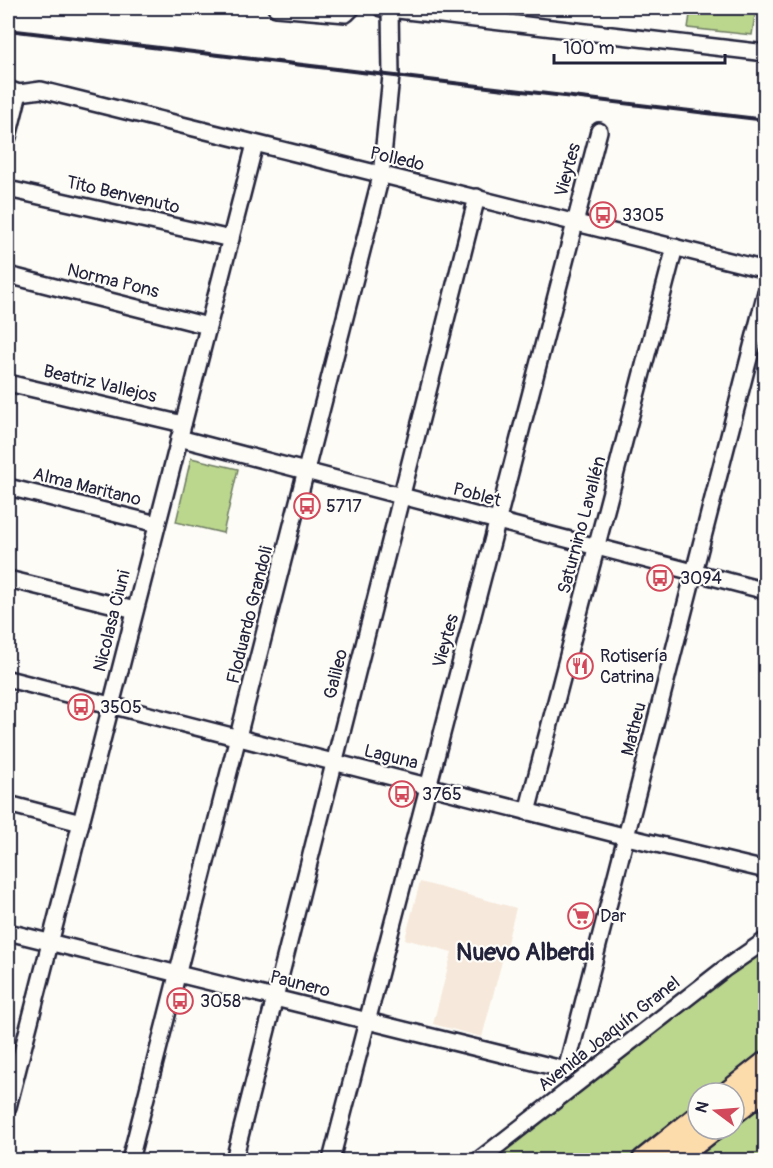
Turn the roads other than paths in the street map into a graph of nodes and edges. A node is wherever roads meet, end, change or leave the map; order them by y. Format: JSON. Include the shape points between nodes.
{"nodes":[{"id":1,"x":276,"y":8,"type":"edge"},
{"id":2,"x":352,"y":8,"type":"edge"},
{"id":3,"x":387,"y":8,"type":"edge"},
{"id":4,"x":328,"y":10,"type":"edge"},
{"id":5,"x":478,"y":12,"type":"edge"},
{"id":6,"x":765,"y":53,"type":"edge"},
{"id":7,"x":13,"y":91,"type":"edge"},
{"id":8,"x":599,"y":131,"type":"dead end"},
{"id":9,"x":8,"y":137,"type":"edge"},
{"id":10,"x":255,"y":144,"type":"junction"},
{"id":11,"x":381,"y":176,"type":"junction"},
{"id":12,"x":8,"y":189,"type":"edge"},
{"id":13,"x":477,"y":197,"type":"junction"},
{"id":14,"x":575,"y":222,"type":"junction"},
{"id":15,"x":231,"y":239,"type":"junction"},
{"id":16,"x":675,"y":247,"type":"junction"},
{"id":17,"x":765,"y":270,"type":"edge"},
{"id":18,"x":8,"y":275,"type":"edge"},
{"id":19,"x":765,"y":292,"type":"edge"},
{"id":20,"x":208,"y":326,"type":"junction"},
{"id":21,"x":8,"y":383,"type":"edge"},
{"id":22,"x":181,"y":431,"type":"junction"},
{"id":23,"x":306,"y":471,"type":"junction"},
{"id":24,"x":8,"y":487,"type":"edge"},
{"id":25,"x":401,"y":496,"type":"junction"},
{"id":26,"x":497,"y":520,"type":"junction"},
{"id":27,"x":157,"y":524,"type":"junction"},
{"id":28,"x":597,"y":546,"type":"junction"},
{"id":29,"x":693,"y":571,"type":"junction"},
{"id":30,"x":8,"y":579,"type":"edge"},
{"id":31,"x":765,"y":591,"type":"edge"},
{"id":32,"x":135,"y":610,"type":"junction"},
{"id":33,"x":8,"y":680,"type":"edge"},
{"id":34,"x":111,"y":706,"type":"junction"},
{"id":35,"x":239,"y":739,"type":"junction"},
{"id":36,"x":334,"y":763,"type":"junction"},
{"id":37,"x":428,"y":787,"type":"junction"},
{"id":38,"x":8,"y":804,"type":"edge"},
{"id":39,"x":527,"y":812,"type":"junction"},
{"id":40,"x":81,"y":823,"type":"junction"},
{"id":41,"x":627,"y":837,"type":"junction"},
{"id":42,"x":765,"y":870,"type":"edge"},
{"id":43,"x":8,"y":932,"type":"edge"},
{"id":44,"x":765,"y":940,"type":"edge"},
{"id":45,"x":50,"y":943,"type":"junction"},
{"id":46,"x":758,"y":949,"type":"edge"},
{"id":47,"x":178,"y":975,"type":"junction"},
{"id":48,"x":275,"y":998,"type":"junction"},
{"id":49,"x":367,"y":1021,"type":"junction"},
{"id":50,"x":765,"y":1063,"type":"edge"},
{"id":51,"x":12,"y":1070,"type":"edge"},
{"id":52,"x":566,"y":1071,"type":"junction"},
{"id":53,"x":743,"y":1081,"type":"edge"},
{"id":54,"x":573,"y":1086,"type":"junction"},
{"id":55,"x":765,"y":1087,"type":"edge"},
{"id":56,"x":746,"y":1102,"type":"edge"},
{"id":57,"x":8,"y":1107,"type":"edge"},
{"id":58,"x":686,"y":1127,"type":"edge"},
{"id":59,"x":698,"y":1141,"type":"edge"},
{"id":60,"x":130,"y":1161,"type":"edge"},
{"id":61,"x":234,"y":1161,"type":"edge"},
{"id":62,"x":331,"y":1161,"type":"edge"},
{"id":63,"x":479,"y":1161,"type":"edge"},
{"id":64,"x":644,"y":1161,"type":"edge"},
{"id":65,"x":673,"y":1161,"type":"edge"}],
"edges":[{"from":1,"to":4,"type":"street"},
{"from":2,"to":4,"type":"street","via":[[346,14]]},
{"from":3,"to":5,"type":"street"},
{"from":3,"to":11,"type":"street","name":"Floduardo Grandoli","via":[[391,76]]},
{"from":5,"to":6,"type":"street"},
{"from":7,"to":9,"type":"street"},
{"from":7,"to":10,"type":"street","name":"Polledo","via":[[41,90]]},
{"from":8,"to":14,"type":"street","name":"Vieytes"},
{"from":10,"to":11,"type":"street","name":"Polledo"},
{"from":10,"to":15,"type":"street","name":"Nicolasa Ciuni"},
{"from":11,"to":13,"type":"street","name":"Polledo"},
{"from":11,"to":23,"type":"street","name":"Floduardo Grandoli"},
{"from":12,"to":15,"type":"street","name":"Tito Benvenuto"},
{"from":13,"to":14,"type":"street","name":"Polledo"},
{"from":13,"to":25,"type":"street","name":"Galileo"},
{"from":14,"to":16,"type":"street","name":"Polledo"},
{"from":14,"to":26,"type":"street","name":"Vieytes"},
{"from":15,"to":20,"type":"street","name":"Nicolasa Ciuni"},
{"from":16,"to":17,"type":"street","name":"Polledo"},
{"from":16,"to":28,"type":"street","name":"Saturnino Lavallén"},
{"from":18,"to":20,"type":"street","name":"Norma Pons"},
{"from":19,"to":29,"type":"street","name":"Matheu"},
{"from":20,"to":22,"type":"street","name":"Nicolasa Ciuni"},
{"from":21,"to":22,"type":"street","name":"Beatriz Vallejos"},
{"from":22,"to":23,"type":"street","name":"Poblet"},
{"from":22,"to":27,"type":"street","name":"Nicolasa Ciuni"},
{"from":23,"to":25,"type":"street","name":"Poblet"},
{"from":23,"to":35,"type":"street","name":"Floduardo Grandoli"},
{"from":24,"to":27,"type":"street","name":"Alma Maritano"},
{"from":25,"to":26,"type":"street","name":"Poblet"},
{"from":25,"to":36,"type":"street","name":"Galileo"},
{"from":26,"to":28,"type":"street","name":"Poblet"},
{"from":26,"to":37,"type":"street","name":"Vieytes"},
{"from":27,"to":32,"type":"street","name":"Nicolasa Ciuni"},
{"from":28,"to":29,"type":"street","name":"Poblet"},
{"from":28,"to":39,"type":"street","name":"Saturnino Lavallén"},
{"from":29,"to":31,"type":"street","name":"Poblet"},
{"from":29,"to":41,"type":"street","name":"Matheu"},
{"from":30,"to":32,"type":"street"},
{"from":32,"to":34,"type":"street","name":"Nicolasa Ciuni"},
{"from":33,"to":34,"type":"street","name":"Laguna"},
{"from":34,"to":35,"type":"street","name":"Laguna"},
{"from":34,"to":40,"type":"street","name":"Nicolasa Ciuni"},
{"from":35,"to":36,"type":"street","name":"Laguna"},
{"from":35,"to":47,"type":"street","name":"Floduardo Grandoli"},
{"from":36,"to":37,"type":"street","name":"Laguna"},
{"from":36,"to":48,"type":"street","name":"Galileo"},
{"from":37,"to":39,"type":"street","name":"Laguna"},
{"from":37,"to":49,"type":"street","name":"Vieytes"},
{"from":38,"to":40,"type":"street"},
{"from":39,"to":41,"type":"street","name":"Laguna"},
{"from":40,"to":45,"type":"street","name":"Nicolasa Ciuni"},
{"from":41,"to":42,"type":"street","name":"Laguna"},
{"from":41,"to":52,"type":"street","name":"Matheu"},
{"from":43,"to":45,"type":"street","name":"Paunero"},
{"from":44,"to":46,"type":"street","name":"Avenida Joaquín Granel"},
{"from":45,"to":47,"type":"street","name":"Paunero"},
{"from":45,"to":51,"type":"street","name":"Nicolasa Ciuni"},
{"from":46,"to":54,"type":"street","name":"Avenida Joaquín Granel"},
{"from":47,"to":48,"type":"street","name":"Paunero"},
{"from":47,"to":60,"type":"street","name":"Floduardo Grandoli"},
{"from":48,"to":49,"type":"street","name":"Paunero"},
{"from":48,"to":61,"type":"street","name":"Galileo"},
{"from":49,"to":52,"type":"street","name":"Paunero"},
{"from":49,"to":62,"type":"street","name":"Vieytes"},
{"from":50,"to":53,"type":"highway"},
{"from":51,"to":57,"type":"street","name":"Nicolasa Ciuni"},
{"from":52,"to":54,"type":"street"},
{"from":54,"to":63,"type":"street","name":"Avenida Joaquín Granel"},
{"from":55,"to":56,"type":"highway"},
{"from":58,"to":64,"type":"highway"},
{"from":59,"to":65,"type":"highway"}]}
